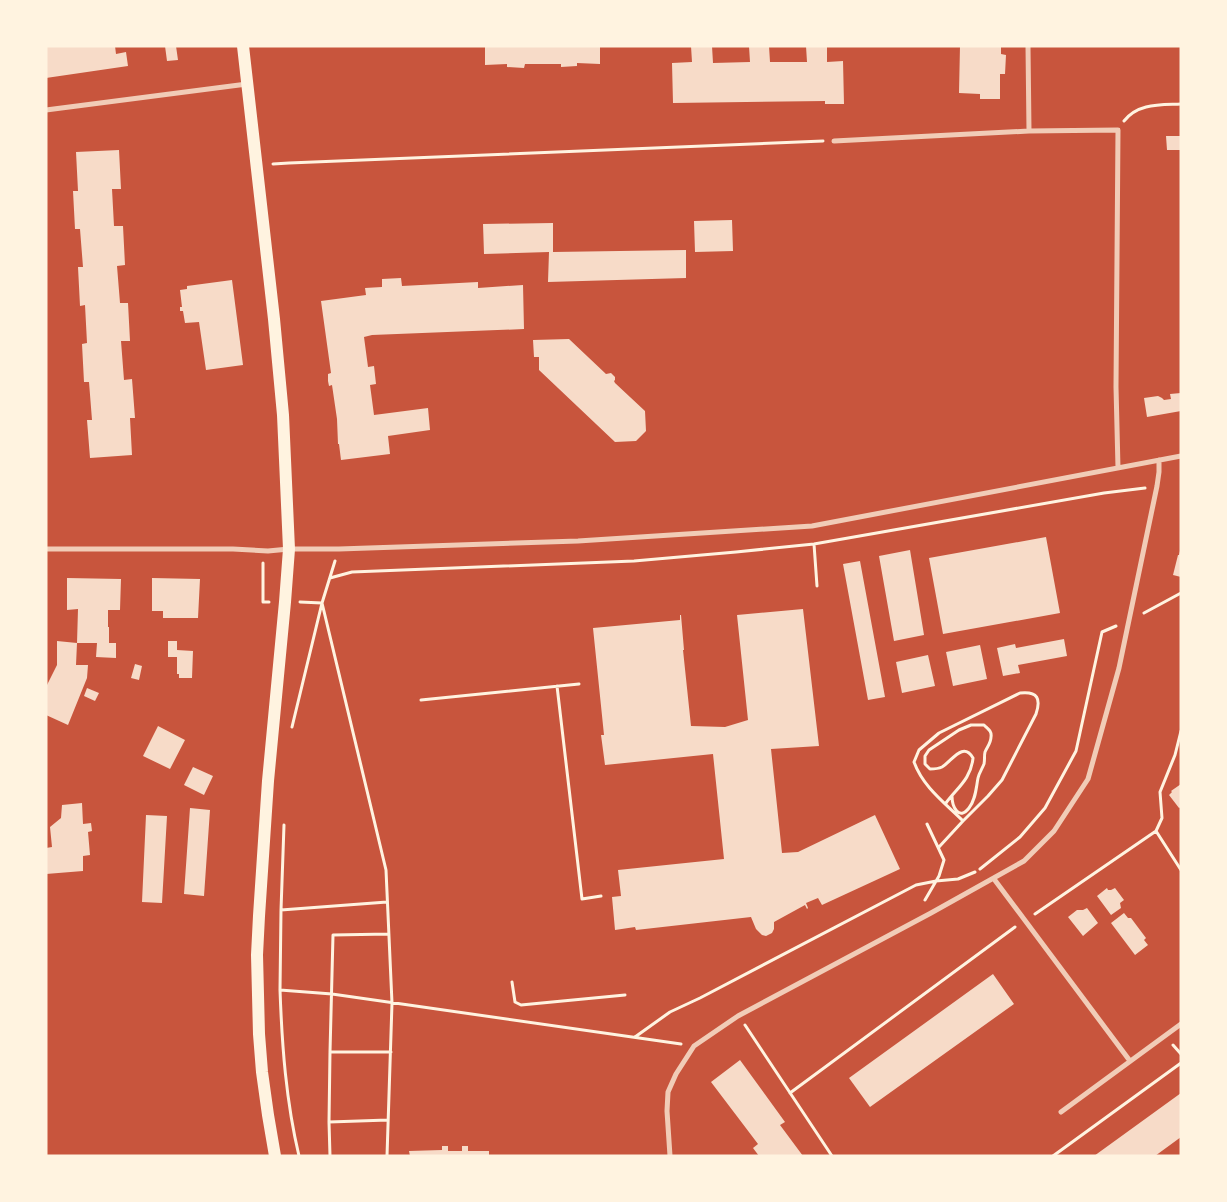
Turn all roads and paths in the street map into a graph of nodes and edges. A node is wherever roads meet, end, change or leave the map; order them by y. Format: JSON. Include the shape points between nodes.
{"nodes":[{"id":1,"x":243,"y":46,"type":"edge"},
{"id":2,"x":1028,"y":46,"type":"edge"},
{"id":3,"x":247,"y":84,"type":"junction"},
{"id":4,"x":1181,"y":104,"type":"edge"},
{"id":5,"x":46,"y":110,"type":"edge"},
{"id":6,"x":1118,"y":130,"type":"junction"},
{"id":7,"x":1029,"y":131,"type":"junction"},
{"id":8,"x":834,"y":141,"type":"joint"},
{"id":9,"x":256,"y":167,"type":"junction"},
{"id":10,"x":1181,"y":456,"type":"edge"},
{"id":11,"x":1159,"y":460,"type":"junction"},
{"id":12,"x":1118,"y":468,"type":"junction"},
{"id":13,"x":1157,"y":486,"type":"junction"},
{"id":14,"x":1104,"y":493,"type":"dead end"},
{"id":15,"x":814,"y":544,"type":"dead end"},
{"id":16,"x":46,"y":549,"type":"edge"},
{"id":17,"x":289,"y":549,"type":"junction"},
{"id":18,"x":339,"y":549,"type":"junction"},
{"id":19,"x":817,"y":586,"type":"dead end"},
{"id":20,"x":1181,"y":593,"type":"edge"},
{"id":21,"x":322,"y":603,"type":"junction"},
{"id":22,"x":1129,"y":621,"type":"junction"},
{"id":23,"x":579,"y":684,"type":"dead end"},
{"id":24,"x":557,"y":686,"type":"junction"},
{"id":25,"x":421,"y":700,"type":"dead end"},
{"id":26,"x":1181,"y":730,"type":"edge"},
{"id":27,"x":290,"y":731,"type":"dead end"},
{"id":28,"x":952,"y":796,"type":"junction"},
{"id":29,"x":946,"y":803,"type":"junction"},
{"id":30,"x":963,"y":821,"type":"junction"},
{"id":31,"x":927,"y":824,"type":"dead end"},
{"id":32,"x":284,"y":825,"type":"dead end"},
{"id":33,"x":1156,"y":831,"type":"junction"},
{"id":34,"x":939,"y":847,"type":"junction"},
{"id":35,"x":1181,"y":870,"type":"edge"},
{"id":36,"x":994,"y":879,"type":"junction"},
{"id":37,"x":936,"y":881,"type":"junction"},
{"id":38,"x":601,"y":896,"type":"dead end"},
{"id":39,"x":925,"y":901,"type":"dead end"},
{"id":40,"x":387,"y":902,"type":"junction"},
{"id":41,"x":282,"y":910,"type":"junction"},
{"id":42,"x":1025,"y":920,"type":"junction"},
{"id":43,"x":389,"y":934,"type":"junction"},
{"id":44,"x":512,"y":982,"type":"dead end"},
{"id":45,"x":280,"y":990,"type":"junction"},
{"id":46,"x":332,"y":994,"type":"junction"},
{"id":47,"x":625,"y":994,"type":"dead end"},
{"id":48,"x":392,"y":1003,"type":"junction"},
{"id":49,"x":738,"y":1016,"type":"junction"},
{"id":50,"x":1181,"y":1024,"type":"edge"},
{"id":51,"x":635,"y":1037,"type":"junction"},
{"id":52,"x":694,"y":1046,"type":"junction"},
{"id":53,"x":330,"y":1052,"type":"junction"},
{"id":54,"x":391,"y":1052,"type":"junction"},
{"id":55,"x":1130,"y":1061,"type":"junction"},
{"id":56,"x":1181,"y":1063,"type":"edge"},
{"id":57,"x":790,"y":1093,"type":"junction"},
{"id":58,"x":1061,"y":1112,"type":"dead end"},
{"id":59,"x":388,"y":1120,"type":"junction"},
{"id":60,"x":329,"y":1122,"type":"junction"},
{"id":61,"x":275,"y":1156,"type":"edge"},
{"id":62,"x":299,"y":1156,"type":"edge"},
{"id":63,"x":330,"y":1156,"type":"edge"},
{"id":64,"x":386,"y":1156,"type":"edge"},
{"id":65,"x":670,"y":1156,"type":"edge"},
{"id":66,"x":832,"y":1156,"type":"edge"},
{"id":67,"x":1053,"y":1156,"type":"edge"}],
"edges":[{"from":1,"to":3,"type":"main road"},
{"from":2,"to":7,"type":"street"},
{"from":3,"to":5,"type":"street"},
{"from":3,"to":9,"type":"main road"},
{"from":4,"to":6,"type":"path","via":[[1146,106],[1128,116]]},
{"from":6,"to":7,"type":"street"},
{"from":6,"to":12,"type":"street"},
{"from":7,"to":8,"type":"street"},
{"from":8,"to":9,"type":"path","via":[[298,162]]},
{"from":9,"to":17,"type":"main road","via":[[283,415]]},
{"from":10,"to":11,"type":"street"},
{"from":11,"to":12,"type":"street"},
{"from":11,"to":13,"type":"street"},
{"from":12,"to":18,"type":"street","via":[[812,526],[578,541]]},
{"from":13,"to":14,"type":"path"},
{"from":13,"to":22,"type":"street"},
{"from":15,"to":19,"type":"path"},
{"from":16,"to":17,"type":"street"},
{"from":17,"to":18,"type":"street"},
{"from":17,"to":61,"type":"main road","via":[[268,781],[257,955],[262,1072]]},
{"from":18,"to":21,"type":"path"},
{"from":20,"to":22,"type":"path"},
{"from":21,"to":27,"type":"path"},
{"from":21,"to":40,"type":"path","via":[[386,870]]},
{"from":22,"to":36,"type":"street","via":[[1088,779],[1054,831],[1024,861]]},
{"from":22,"to":37,"type":"path","via":[[1102,632],[1076,751],[1045,808],[1020,837],[980,869],[958,880]]},
{"from":23,"to":24,"type":"path"},
{"from":24,"to":25,"type":"path"},
{"from":24,"to":38,"type":"path","via":[[582,899]]},
{"from":26,"to":33,"type":"path","via":[[1160,792],[1162,818]]},
{"from":28,"to":28,"type":"path","via":[[971,771],[973,758],[967,751],[962,751],[943,766],[930,770],[925,764],[925,756],[959,730],[970,725],[984,725],[992,737],[985,752],[974,799],[968,810],[958,812]]},
{"from":28,"to":29,"type":"path"},
{"from":29,"to":30,"type":"path"},
{"from":29,"to":30,"type":"path","via":[[920,776],[914,762],[920,750],[939,733],[980,712],[1020,693],[1034,694],[1039,704],[1036,714],[1002,780]]},
{"from":30,"to":34,"type":"path"},
{"from":31,"to":34,"type":"path"},
{"from":32,"to":41,"type":"path"},
{"from":33,"to":35,"type":"path"},
{"from":33,"to":42,"type":"path"},
{"from":34,"to":37,"type":"path","via":[[944,860]]},
{"from":36,"to":42,"type":"street"},
{"from":36,"to":49,"type":"street"},
{"from":37,"to":39,"type":"path"},
{"from":37,"to":51,"type":"path","via":[[916,884],[670,1012]]},
{"from":40,"to":41,"type":"path"},
{"from":40,"to":43,"type":"path"},
{"from":41,"to":45,"type":"path"},
{"from":42,"to":55,"type":"street"},
{"from":42,"to":57,"type":"path"},
{"from":43,"to":46,"type":"path","via":[[332,935]]},
{"from":43,"to":48,"type":"path"},
{"from":44,"to":47,"type":"path","via":[[515,1002],[521,1006]]},
{"from":45,"to":46,"type":"path"},
{"from":45,"to":62,"type":"path","via":[[283,1054]]},
{"from":46,"to":48,"type":"path"},
{"from":46,"to":53,"type":"path"},
{"from":48,"to":51,"type":"path"},
{"from":48,"to":54,"type":"path"},
{"from":49,"to":52,"type":"street"},
{"from":49,"to":57,"type":"path"},
{"from":50,"to":55,"type":"street"},
{"from":51,"to":52,"type":"path"},
{"from":52,"to":65,"type":"street","via":[[668,1092]]},
{"from":53,"to":54,"type":"path"},
{"from":53,"to":60,"type":"path"},
{"from":54,"to":59,"type":"path"},
{"from":55,"to":58,"type":"street"},
{"from":56,"to":67,"type":"path"},
{"from":57,"to":66,"type":"path"},
{"from":59,"to":60,"type":"path"},
{"from":59,"to":64,"type":"path"},
{"from":60,"to":63,"type":"path"}]}
